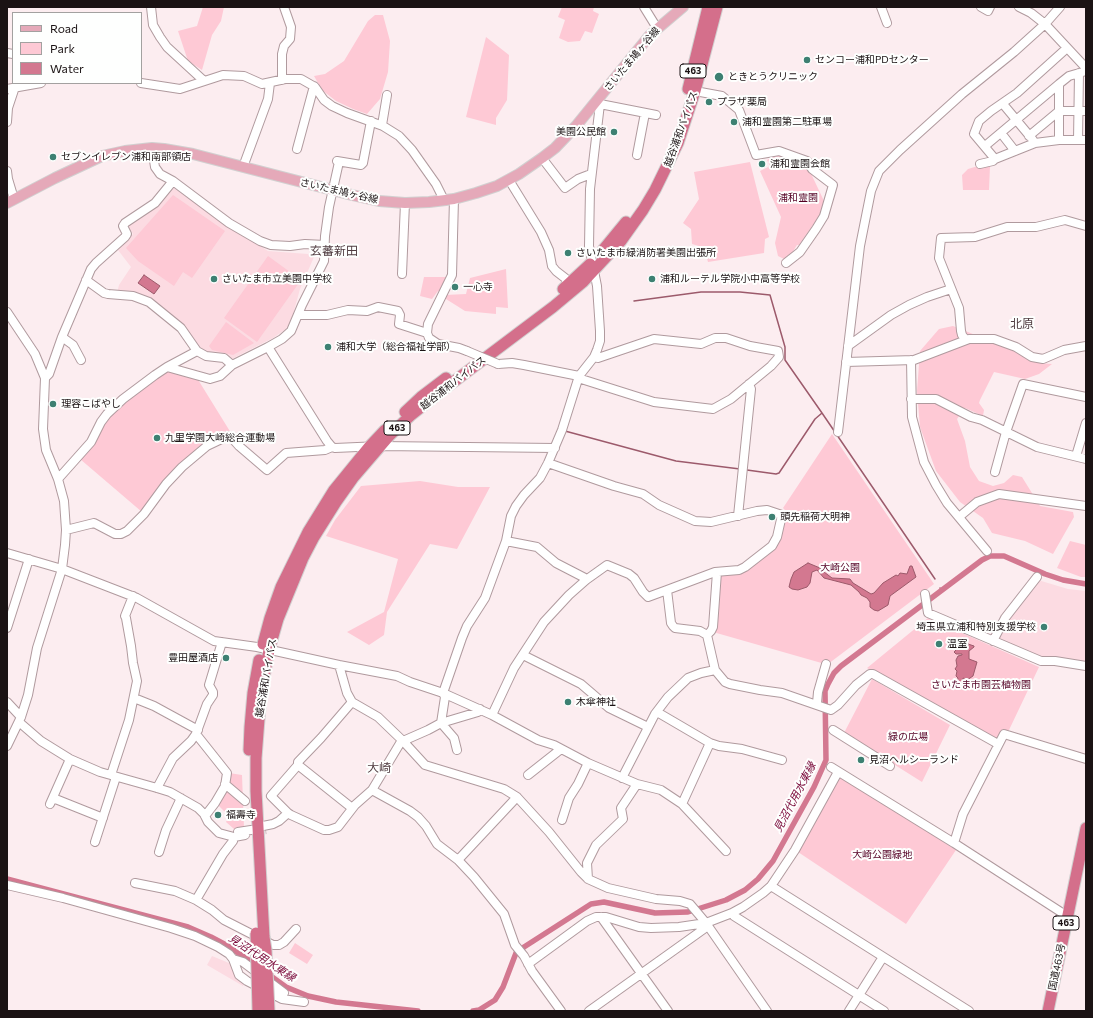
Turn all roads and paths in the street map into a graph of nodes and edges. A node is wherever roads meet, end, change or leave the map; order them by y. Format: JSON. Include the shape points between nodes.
{"nodes":[{"id":1,"x":151,"y":7,"type":"edge"},
{"id":2,"x":284,"y":7,"type":"edge"},
{"id":3,"x":644,"y":7,"type":"edge"},
{"id":4,"x":683,"y":7,"type":"edge"},
{"id":5,"x":708,"y":7,"type":"edge"},
{"id":6,"x":716,"y":7,"type":"edge"},
{"id":7,"x":881,"y":7,"type":"edge"},
{"id":8,"x":981,"y":7,"type":"edge"},
{"id":9,"x":990,"y":7,"type":"edge"},
{"id":10,"x":1018,"y":7,"type":"edge"},
{"id":11,"x":1060,"y":7,"type":"edge"},
{"id":12,"x":887,"y":23,"type":"dead end"},
{"id":13,"x":1045,"y":24,"type":"junction"},
{"id":14,"x":657,"y":28,"type":"junction"},
{"id":15,"x":1067,"y":48,"type":"junction"},
{"id":16,"x":1084,"y":71,"type":"edge"},
{"id":17,"x":282,"y":80,"type":"junction"},
{"id":18,"x":204,"y":81,"type":"junction"},
{"id":19,"x":142,"y":83,"type":"edge"},
{"id":20,"x":270,"y":83,"type":"junction"},
{"id":21,"x":35,"y":84,"type":"edge"},
{"id":22,"x":1059,"y":84,"type":"junction"},
{"id":23,"x":314,"y":86,"type":"junction"},
{"id":24,"x":11,"y":88,"type":"edge"},
{"id":25,"x":695,"y":91,"type":"junction"},
{"id":26,"x":387,"y":95,"type":"dead end"},
{"id":27,"x":598,"y":103,"type":"junction"},
{"id":28,"x":1002,"y":104,"type":"junction"},
{"id":29,"x":1059,"y":111,"type":"junction"},
{"id":30,"x":1082,"y":111,"type":"edge"},
{"id":31,"x":645,"y":113,"type":"junction"},
{"id":32,"x":656,"y":115,"type":"dead end"},
{"id":33,"x":1016,"y":120,"type":"junction"},
{"id":34,"x":371,"y":121,"type":"junction"},
{"id":35,"x":7,"y":122,"type":"edge"},
{"id":36,"x":382,"y":125,"type":"junction"},
{"id":37,"x":1001,"y":133,"type":"junction"},
{"id":38,"x":1029,"y":136,"type":"junction"},
{"id":39,"x":1058,"y":140,"type":"junction"},
{"id":40,"x":1082,"y":140,"type":"edge"},
{"id":41,"x":1035,"y":143,"type":"junction"},
{"id":42,"x":985,"y":146,"type":"junction"},
{"id":43,"x":152,"y":148,"type":"junction"},
{"id":44,"x":297,"y":149,"type":"dead end"},
{"id":45,"x":1015,"y":150,"type":"junction"},
{"id":46,"x":637,"y":155,"type":"dead end"},
{"id":47,"x":542,"y":158,"type":"junction"},
{"id":48,"x":995,"y":158,"type":"junction"},
{"id":49,"x":980,"y":164,"type":"dead end"},
{"id":50,"x":243,"y":167,"type":"junction"},
{"id":51,"x":7,"y":171,"type":"edge"},
{"id":52,"x":591,"y":174,"type":"junction"},
{"id":53,"x":509,"y":180,"type":"junction"},
{"id":54,"x":173,"y":181,"type":"junction"},
{"id":55,"x":333,"y":190,"type":"junction"},
{"id":56,"x":449,"y":200,"type":"junction"},
{"id":57,"x":11,"y":201,"type":"edge"},
{"id":58,"x":404,"y":203,"type":"junction"},
{"id":59,"x":1086,"y":226,"type":"edge"},
{"id":60,"x":325,"y":245,"type":"junction"},
{"id":61,"x":786,"y":263,"type":"dead end"},
{"id":62,"x":593,"y":266,"type":"junction"},
{"id":63,"x":402,"y":274,"type":"dead end"},
{"id":64,"x":86,"y":280,"type":"junction"},
{"id":65,"x":568,"y":284,"type":"junction"},
{"id":66,"x":951,"y":289,"type":"junction"},
{"id":67,"x":7,"y":312,"type":"edge"},
{"id":68,"x":298,"y":315,"type":"junction"},
{"id":69,"x":427,"y":333,"type":"junction"},
{"id":70,"x":62,"y":337,"type":"junction"},
{"id":71,"x":966,"y":340,"type":"junction"},
{"id":72,"x":848,"y":346,"type":"junction"},
{"id":73,"x":1086,"y":346,"type":"edge"},
{"id":74,"x":268,"y":347,"type":"junction"},
{"id":75,"x":197,"y":351,"type":"junction"},
{"id":76,"x":594,"y":357,"type":"junction"},
{"id":77,"x":81,"y":360,"type":"dead end"},
{"id":78,"x":911,"y":360,"type":"junction"},
{"id":79,"x":846,"y":362,"type":"junction"},
{"id":80,"x":232,"y":365,"type":"junction"},
{"id":81,"x":167,"y":367,"type":"junction"},
{"id":82,"x":579,"y":377,"type":"junction"},
{"id":83,"x":45,"y":378,"type":"junction"},
{"id":84,"x":749,"y":384,"type":"junction"},
{"id":85,"x":1086,"y":397,"type":"edge"},
{"id":86,"x":911,"y":399,"type":"junction"},
{"id":87,"x":1086,"y":423,"type":"edge"},
{"id":88,"x":838,"y":432,"type":"dead end"},
{"id":89,"x":1006,"y":432,"type":"junction"},
{"id":90,"x":332,"y":447,"type":"junction"},
{"id":91,"x":375,"y":447,"type":"junction"},
{"id":92,"x":555,"y":448,"type":"junction"},
{"id":93,"x":1076,"y":456,"type":"junction"},
{"id":94,"x":1086,"y":459,"type":"edge"},
{"id":95,"x":548,"y":463,"type":"junction"},
{"id":96,"x":995,"y":472,"type":"dead end"},
{"id":97,"x":58,"y":479,"type":"junction"},
{"id":98,"x":1086,"y":506,"type":"edge"},
{"id":99,"x":738,"y":516,"type":"junction"},
{"id":100,"x":958,"y":517,"type":"junction"},
{"id":101,"x":66,"y":530,"type":"junction"},
{"id":102,"x":506,"y":541,"type":"junction"},
{"id":103,"x":987,"y":551,"type":"dead end"},
{"id":104,"x":7,"y":553,"type":"edge"},
{"id":105,"x":29,"y":559,"type":"junction"},
{"id":106,"x":62,"y":569,"type":"junction"},
{"id":107,"x":717,"y":572,"type":"junction"},
{"id":108,"x":1037,"y":577,"type":"dead end"},
{"id":109,"x":587,"y":580,"type":"junction"},
{"id":110,"x":667,"y":590,"type":"junction"},
{"id":111,"x":925,"y":594,"type":"dead end"},
{"id":112,"x":132,"y":596,"type":"junction"},
{"id":113,"x":7,"y":628,"type":"edge"},
{"id":114,"x":707,"y":635,"type":"junction"},
{"id":115,"x":993,"y":641,"type":"junction"},
{"id":116,"x":222,"y":642,"type":"junction"},
{"id":117,"x":266,"y":649,"type":"junction"},
{"id":118,"x":522,"y":655,"type":"junction"},
{"id":119,"x":826,"y":664,"type":"dead end"},
{"id":120,"x":339,"y":665,"type":"junction"},
{"id":121,"x":1086,"y":666,"type":"edge"},
{"id":122,"x":716,"y":670,"type":"junction"},
{"id":123,"x":443,"y":693,"type":"junction"},
{"id":124,"x":134,"y":698,"type":"junction"},
{"id":125,"x":7,"y":702,"type":"edge"},
{"id":126,"x":352,"y":702,"type":"junction"},
{"id":127,"x":818,"y":705,"type":"junction"},
{"id":128,"x":480,"y":709,"type":"junction"},
{"id":129,"x":656,"y":712,"type":"junction"},
{"id":130,"x":492,"y":715,"type":"junction"},
{"id":131,"x":20,"y":719,"type":"junction"},
{"id":132,"x":441,"y":723,"type":"junction"},
{"id":133,"x":648,"y":727,"type":"junction"},
{"id":134,"x":833,"y":730,"type":"dead end"},
{"id":135,"x":197,"y":732,"type":"junction"},
{"id":136,"x":403,"y":741,"type":"junction"},
{"id":137,"x":710,"y":743,"type":"junction"},
{"id":138,"x":998,"y":744,"type":"junction"},
{"id":139,"x":7,"y":746,"type":"edge"},
{"id":140,"x":561,"y":749,"type":"junction"},
{"id":141,"x":457,"y":750,"type":"dead end"},
{"id":142,"x":70,"y":759,"type":"junction"},
{"id":143,"x":1086,"y":759,"type":"edge"},
{"id":144,"x":782,"y":760,"type":"dead end"},
{"id":145,"x":588,"y":763,"type":"junction"},
{"id":146,"x":298,"y":765,"type":"junction"},
{"id":147,"x":890,"y":766,"type":"dead end"},
{"id":148,"x":831,"y":767,"type":"dead end"},
{"id":149,"x":838,"y":772,"type":"junction"},
{"id":150,"x":528,"y":775,"type":"dead end"},
{"id":151,"x":114,"y":776,"type":"junction"},
{"id":152,"x":622,"y":778,"type":"junction"},
{"id":153,"x":225,"y":784,"type":"junction"},
{"id":154,"x":637,"y":784,"type":"junction"},
{"id":155,"x":157,"y":788,"type":"junction"},
{"id":156,"x":372,"y":790,"type":"junction"},
{"id":157,"x":517,"y":797,"type":"junction"},
{"id":158,"x":181,"y":798,"type":"junction"},
{"id":159,"x":245,"y":801,"type":"dead end"},
{"id":160,"x":682,"y":804,"type":"junction"},
{"id":161,"x":352,"y":808,"type":"junction"},
{"id":162,"x":289,"y":814,"type":"junction"},
{"id":163,"x":103,"y":818,"type":"junction"},
{"id":164,"x":206,"y":819,"type":"junction"},
{"id":165,"x":562,"y":820,"type":"dead end"},
{"id":166,"x":1086,"y":828,"type":"edge"},
{"id":167,"x":255,"y":831,"type":"junction"},
{"id":168,"x":234,"y":837,"type":"junction"},
{"id":169,"x":95,"y":842,"type":"dead end"},
{"id":170,"x":954,"y":843,"type":"junction"},
{"id":171,"x":726,"y":851,"type":"dead end"},
{"id":172,"x":159,"y":852,"type":"dead end"},
{"id":173,"x":458,"y":860,"type":"junction"},
{"id":174,"x":588,"y":879,"type":"junction"},
{"id":175,"x":135,"y":884,"type":"dead end"},
{"id":176,"x":7,"y":885,"type":"edge"},
{"id":177,"x":770,"y":886,"type":"junction"},
{"id":178,"x":196,"y":900,"type":"junction"},
{"id":179,"x":732,"y":913,"type":"junction"},
{"id":180,"x":1067,"y":916,"type":"junction"},
{"id":181,"x":601,"y":917,"type":"junction"},
{"id":182,"x":707,"y":925,"type":"junction"},
{"id":183,"x":296,"y":929,"type":"dead end"},
{"id":184,"x":260,"y":936,"type":"junction"},
{"id":185,"x":883,"y":957,"type":"junction"},
{"id":186,"x":232,"y":959,"type":"junction"},
{"id":187,"x":528,"y":964,"type":"junction"},
{"id":188,"x":641,"y":974,"type":"junction"},
{"id":189,"x":268,"y":982,"type":"junction"},
{"id":190,"x":284,"y":994,"type":"dead end"},
{"id":191,"x":859,"y":995,"type":"junction"},
{"id":192,"x":304,"y":1002,"type":"dead end"},
{"id":193,"x":258,"y":1011,"type":"edge"},
{"id":194,"x":269,"y":1011,"type":"edge"},
{"id":195,"x":561,"y":1011,"type":"edge"},
{"id":196,"x":590,"y":1011,"type":"edge"},
{"id":197,"x":668,"y":1011,"type":"edge"},
{"id":198,"x":767,"y":1011,"type":"edge"},
{"id":199,"x":849,"y":1011,"type":"edge"},
{"id":200,"x":884,"y":1011,"type":"edge"},
{"id":201,"x":969,"y":1011,"type":"edge"},
{"id":202,"x":1048,"y":1011,"type":"edge"}],
"edges":[{"from":1,"to":18,"type":"street","via":[[153,25],[160,37]]},
{"from":2,"to":17,"type":"street","via":[[291,27],[290,39],[282,54]]},
{"from":3,"to":14,"type":"street"},
{"from":4,"to":14,"type":"main road","name":"さいたま鳩ヶ谷線"},
{"from":5,"to":62,"type":"highway","name":"越谷浦和バイパス","number":"463","via":[[675,134],[643,197]]},
{"from":6,"to":25,"type":"highway","name":"越谷浦和バイパス","number":"463"},
{"from":7,"to":12,"type":"street"},
{"from":8,"to":9,"type":"street","via":[[988,11]]},
{"from":10,"to":13,"type":"street"},
{"from":11,"to":13,"type":"street"},
{"from":13,"to":15,"type":"street"},
{"from":13,"to":72,"type":"street","via":[[962,94],[879,171],[871,191],[860,246]]},
{"from":14,"to":27,"type":"main road","name":"さいたま鳩ヶ谷線"},
{"from":15,"to":16,"type":"street"},
{"from":15,"to":28,"type":"street"},
{"from":16,"to":22,"type":"street","via":[[1069,76]]},
{"from":16,"to":30,"type":"street"},
{"from":17,"to":20,"type":"street"},
{"from":17,"to":23,"type":"street","via":[[301,79]]},
{"from":18,"to":19,"type":"street","via":[[180,89]]},
{"from":18,"to":20,"type":"street","via":[[223,74],[244,76],[262,84]]},
{"from":20,"to":50,"type":"street","via":[[268,99]]},
{"from":21,"to":24,"type":"street"},
{"from":22,"to":29,"type":"street"},
{"from":22,"to":33,"type":"street"},
{"from":23,"to":34,"type":"street","via":[[332,106]]},
{"from":23,"to":44,"type":"street"},
{"from":24,"to":35,"type":"street"},
{"from":25,"to":61,"type":"street","via":[[722,96],[739,110],[756,155],[779,151],[807,161],[812,169],[833,185],[824,216],[800,252]]},
{"from":25,"to":62,"type":"highway","name":"越谷浦和バイパス","number":"463","via":[[678,143],[655,190],[621,241]]},
{"from":26,"to":36,"type":"street"},
{"from":27,"to":31,"type":"street"},
{"from":27,"to":47,"type":"main road","name":"さいたま鳩ヶ谷線"},
{"from":27,"to":52,"type":"street"},
{"from":28,"to":33,"type":"street"},
{"from":28,"to":42,"type":"street","via":[[979,121],[974,134]]},
{"from":29,"to":30,"type":"street"},
{"from":29,"to":38,"type":"street"},
{"from":29,"to":39,"type":"street"},
{"from":30,"to":40,"type":"street"},
{"from":31,"to":32,"type":"street"},
{"from":31,"to":46,"type":"street"},
{"from":33,"to":37,"type":"street"},
{"from":33,"to":38,"type":"street"},
{"from":34,"to":36,"type":"street"},
{"from":34,"to":55,"type":"street","via":[[363,163],[361,165],[338,162]]},
{"from":36,"to":56,"type":"street","via":[[399,136],[412,150]]},
{"from":37,"to":42,"type":"street"},
{"from":37,"to":45,"type":"street"},
{"from":38,"to":41,"type":"street"},
{"from":39,"to":40,"type":"street"},
{"from":39,"to":41,"type":"street"},
{"from":41,"to":45,"type":"street"},
{"from":42,"to":48,"type":"street"},
{"from":43,"to":50,"type":"main road","name":"さいたま鳩ヶ谷線","via":[[178,151]]},
{"from":43,"to":54,"type":"street","via":[[155,167],[160,174]]},
{"from":43,"to":57,"type":"main road","name":"さいたま鳩ヶ谷線","via":[[102,156]]},
{"from":45,"to":48,"type":"street"},
{"from":47,"to":52,"type":"street","via":[[565,188]]},
{"from":47,"to":53,"type":"main road","name":"さいたま鳩ヶ谷線"},
{"from":48,"to":49,"type":"street","via":[[993,161]]},
{"from":50,"to":55,"type":"main road","name":"さいたま鳩ヶ谷線"},
{"from":51,"to":57,"type":"street"},
{"from":52,"to":62,"type":"street","via":[[589,246]]},
{"from":53,"to":56,"type":"main road","name":"さいたま鳩ヶ谷線","via":[[487,190]]},
{"from":53,"to":65,"type":"street","via":[[541,232],[549,250],[552,266]]},
{"from":54,"to":60,"type":"street","via":[[229,223],[271,246]]},
{"from":54,"to":64,"type":"street","via":[[155,203],[123,226],[127,234],[96,263]]},
{"from":55,"to":58,"type":"main road","name":"さいたま鳩ヶ谷線","via":[[379,201]]},
{"from":55,"to":60,"type":"street"},
{"from":56,"to":58,"type":"main road","name":"さいたま鳩ヶ谷線"},
{"from":56,"to":69,"type":"street","via":[[452,275],[428,324]]},
{"from":58,"to":63,"type":"street"},
{"from":59,"to":66,"type":"street","via":[[1065,220],[1036,227],[1008,227],[976,237],[941,238],[939,258]]},
{"from":60,"to":68,"type":"street","via":[[324,261]]},
{"from":62,"to":65,"type":"highway","name":"越谷浦和バイパス","number":"463"},
{"from":62,"to":76,"type":"street","via":[[600,331],[600,341]]},
{"from":62,"to":91,"type":"highway","name":"越谷浦和バイパス","number":"463","via":[[583,282],[553,307],[410,416]]},
{"from":64,"to":70,"type":"street"},
{"from":64,"to":75,"type":"street","via":[[104,293],[133,296],[149,302],[181,328]]},
{"from":65,"to":91,"type":"highway","name":"越谷浦和バイパス","number":"463","via":[[421,397]]},
{"from":66,"to":71,"type":"street","via":[[959,308],[962,335]]},
{"from":66,"to":72,"type":"street","via":[[908,305]]},
{"from":67,"to":83,"type":"street","via":[[35,354]]},
{"from":68,"to":69,"type":"street","via":[[348,310],[367,311],[378,308],[398,311],[399,324]]},
{"from":68,"to":74,"type":"street","via":[[291,331]]},
{"from":69,"to":82,"type":"street","bridge":true,"via":[[429,338],[438,344],[459,348],[498,364],[512,363]]},
{"from":70,"to":77,"type":"street","via":[[73,345]]},
{"from":70,"to":83,"type":"street","via":[[49,374]]},
{"from":71,"to":73,"type":"street","via":[[994,340],[1016,347],[1032,357],[1043,359],[1064,350]]},
{"from":71,"to":78,"type":"street"},
{"from":72,"to":79,"type":"street"},
{"from":74,"to":80,"type":"street"},
{"from":74,"to":90,"type":"street"},
{"from":75,"to":80,"type":"street","via":[[206,356],[224,358]]},
{"from":75,"to":81,"type":"street"},
{"from":76,"to":82,"type":"street"},
{"from":76,"to":84,"type":"street","via":[[598,358],[654,339],[701,344],[715,338],[726,338],[778,351],[779,357]]},
{"from":78,"to":79,"type":"street"},
{"from":78,"to":86,"type":"street"},
{"from":79,"to":88,"type":"street"},
{"from":80,"to":81,"type":"street","via":[[220,376],[210,379]]},
{"from":81,"to":97,"type":"street","via":[[107,414],[92,442]]},
{"from":82,"to":84,"type":"street","via":[[654,402],[713,409],[731,399]]},
{"from":82,"to":92,"type":"street"},
{"from":83,"to":97,"type":"street","via":[[43,429],[46,450]]},
{"from":84,"to":99,"type":"street","via":[[751,389]]},
{"from":85,"to":89,"type":"street","via":[[1023,384]]},
{"from":86,"to":89,"type":"street","via":[[936,399]]},
{"from":86,"to":100,"type":"street","via":[[914,429],[924,462]]},
{"from":87,"to":93,"type":"street"},
{"from":89,"to":93,"type":"street","via":[[1037,447]]},
{"from":89,"to":96,"type":"street"},
{"from":90,"to":91,"type":"street"},
{"from":90,"to":101,"type":"street","via":[[325,450],[286,453],[267,470],[228,436],[208,446],[182,467],[127,531],[115,534],[94,523]]},
{"from":91,"to":92,"type":"street"},
{"from":91,"to":117,"type":"highway","name":"越谷浦和バイパス","number":"463","via":[[314,537],[289,589]]},
{"from":92,"to":95,"type":"street"},
{"from":93,"to":94,"type":"street"},
{"from":95,"to":99,"type":"street","via":[[643,494],[659,505],[695,521],[711,522]]},
{"from":95,"to":102,"type":"street","via":[[540,478],[516,506],[511,516]]},
{"from":97,"to":101,"type":"street","via":[[64,501]]},
{"from":98,"to":100,"type":"street","via":[[999,494],[977,502]]},
{"from":99,"to":107,"type":"street","via":[[767,510],[782,515],[772,546],[745,568]]},
{"from":100,"to":103,"type":"street"},
{"from":101,"to":106,"type":"street"},
{"from":102,"to":109,"type":"street","via":[[537,547],[556,562]]},
{"from":102,"to":123,"type":"street","via":[[485,598],[462,638]]},
{"from":104,"to":105,"type":"street"},
{"from":105,"to":106,"type":"street"},
{"from":105,"to":113,"type":"street"},
{"from":106,"to":112,"type":"street"},
{"from":106,"to":131,"type":"street","via":[[37,648],[28,695]]},
{"from":107,"to":110,"type":"street"},
{"from":107,"to":114,"type":"street","via":[[713,627]]},
{"from":108,"to":115,"type":"street","via":[[1005,618]]},
{"from":109,"to":110,"type":"street","via":[[607,565],[629,574],[648,597]]},
{"from":109,"to":118,"type":"street","via":[[556,608]]},
{"from":110,"to":114,"type":"street","via":[[673,626],[700,631]]},
{"from":111,"to":115,"type":"street","via":[[928,613]]},
{"from":112,"to":116,"type":"street","via":[[214,641]]},
{"from":112,"to":124,"type":"street","via":[[125,616],[137,681]]},
{"from":114,"to":122,"type":"street"},
{"from":115,"to":121,"type":"street","via":[[1041,661]]},
{"from":116,"to":117,"type":"street"},
{"from":116,"to":135,"type":"street","via":[[209,686],[213,692]]},
{"from":117,"to":120,"type":"street"},
{"from":117,"to":167,"type":"highway","name":"越谷浦和バイパス","number":"463","via":[[256,751]]},
{"from":118,"to":130,"type":"street"},
{"from":118,"to":133,"type":"street","via":[[581,684],[609,708]]},
{"from":119,"to":127,"type":"street","via":[[818,692]]},
{"from":120,"to":123,"type":"street","via":[[397,676]]},
{"from":120,"to":126,"type":"street"},
{"from":122,"to":127,"type":"street","via":[[721,678],[730,684],[782,693]]},
{"from":122,"to":129,"type":"street","via":[[688,678],[668,696]]},
{"from":123,"to":128,"type":"street"},
{"from":123,"to":132,"type":"street","via":[[445,697]]},
{"from":124,"to":135,"type":"street","via":[[154,706]]},
{"from":124,"to":151,"type":"street"},
{"from":125,"to":131,"type":"street"},
{"from":126,"to":136,"type":"street","via":[[378,717]]},
{"from":126,"to":146,"type":"street"},
{"from":127,"to":138,"type":"street","via":[[832,709],[856,685],[873,674]]},
{"from":128,"to":130,"type":"street"},
{"from":128,"to":132,"type":"street","via":[[478,712]]},
{"from":129,"to":133,"type":"street"},
{"from":129,"to":137,"type":"street"},
{"from":130,"to":140,"type":"street","via":[[538,740]]},
{"from":131,"to":139,"type":"street"},
{"from":131,"to":142,"type":"street","via":[[41,741]]},
{"from":132,"to":136,"type":"street"},
{"from":132,"to":141,"type":"street","via":[[454,738]]},
{"from":133,"to":152,"type":"street"},
{"from":134,"to":147,"type":"street"},
{"from":135,"to":153,"type":"street","via":[[227,773]]},
{"from":135,"to":155,"type":"street","via":[[174,758]]},
{"from":136,"to":156,"type":"street"},
{"from":136,"to":157,"type":"street","via":[[425,765],[504,789]]},
{"from":137,"to":144,"type":"street"},
{"from":137,"to":160,"type":"street"},
{"from":138,"to":143,"type":"street","via":[[1004,734]]},
{"from":138,"to":170,"type":"street","via":[[963,814]]},
{"from":140,"to":145,"type":"street"},
{"from":140,"to":150,"type":"street"},
{"from":142,"to":151,"type":"street"},
{"from":142,"to":163,"type":"street","via":[[51,801]]},
{"from":145,"to":152,"type":"street"},
{"from":145,"to":165,"type":"street","via":[[569,798]]},
{"from":146,"to":161,"type":"street"},
{"from":146,"to":162,"type":"street","via":[[271,796]]},
{"from":148,"to":149,"type":"street"},
{"from":149,"to":170,"type":"street"},
{"from":149,"to":177,"type":"street","via":[[795,850]]},
{"from":151,"to":155,"type":"street"},
{"from":151,"to":163,"type":"street"},
{"from":152,"to":154,"type":"street"},
{"from":153,"to":159,"type":"street"},
{"from":153,"to":164,"type":"street"},
{"from":154,"to":160,"type":"street","via":[[661,790]]},
{"from":154,"to":174,"type":"street","via":[[621,808],[623,819],[596,845],[587,863]]},
{"from":155,"to":158,"type":"street"},
{"from":156,"to":161,"type":"street"},
{"from":156,"to":173,"type":"street","via":[[418,817],[438,844]]},
{"from":157,"to":173,"type":"street"},
{"from":157,"to":174,"type":"street"},
{"from":158,"to":164,"type":"street","via":[[198,808]]},
{"from":158,"to":172,"type":"street"},
{"from":160,"to":171,"type":"street"},
{"from":161,"to":162,"type":"street","via":[[338,828],[329,830]]},
{"from":162,"to":167,"type":"street"},
{"from":163,"to":169,"type":"street"},
{"from":164,"to":167,"type":"street","via":[[227,831]]},
{"from":164,"to":168,"type":"street","via":[[219,833]]},
{"from":166,"to":180,"type":"highway","name":"国道463号","number":"463"},
{"from":167,"to":168,"type":"street"},
{"from":167,"to":184,"type":"highway","name":"越谷浦和バイパス","number":"463"},
{"from":168,"to":178,"type":"street"},
{"from":170,"to":180,"type":"street"},
{"from":173,"to":187,"type":"street","via":[[504,914],[514,942]]},
{"from":174,"to":182,"type":"street","via":[[608,888],[656,899],[686,902]]},
{"from":175,"to":178,"type":"street","via":[[175,891]]},
{"from":176,"to":186,"type":"street","via":[[177,930],[208,942],[226,952]]},
{"from":177,"to":179,"type":"street"},
{"from":177,"to":185,"type":"street"},
{"from":178,"to":184,"type":"street","via":[[224,920]]},
{"from":179,"to":182,"type":"street"},
{"from":179,"to":191,"type":"street"},
{"from":180,"to":202,"type":"highway","name":"国道463号","number":"463"},
{"from":181,"to":182,"type":"street","via":[[651,928]]},
{"from":181,"to":187,"type":"street","via":[[587,922]]},
{"from":181,"to":188,"type":"street"},
{"from":182,"to":188,"type":"street"},
{"from":182,"to":198,"type":"street"},
{"from":183,"to":184,"type":"street","via":[[279,945],[273,945]]},
{"from":184,"to":189,"type":"street","via":[[269,954],[271,975]]},
{"from":184,"to":193,"type":"highway","number":"463","bridge":true},
{"from":184,"to":194,"type":"highway","number":"463","bridge":true,"via":[[266,957]]},
{"from":185,"to":191,"type":"street"},
{"from":185,"to":201,"type":"street"},
{"from":186,"to":189,"type":"street","via":[[243,962]]},
{"from":186,"to":192,"type":"street","via":[[239,975],[247,981],[282,999]]},
{"from":187,"to":195,"type":"street"},
{"from":188,"to":196,"type":"street"},
{"from":188,"to":197,"type":"street"},
{"from":189,"to":190,"type":"street"},
{"from":191,"to":199,"type":"street"},
{"from":191,"to":200,"type":"street"}]}
